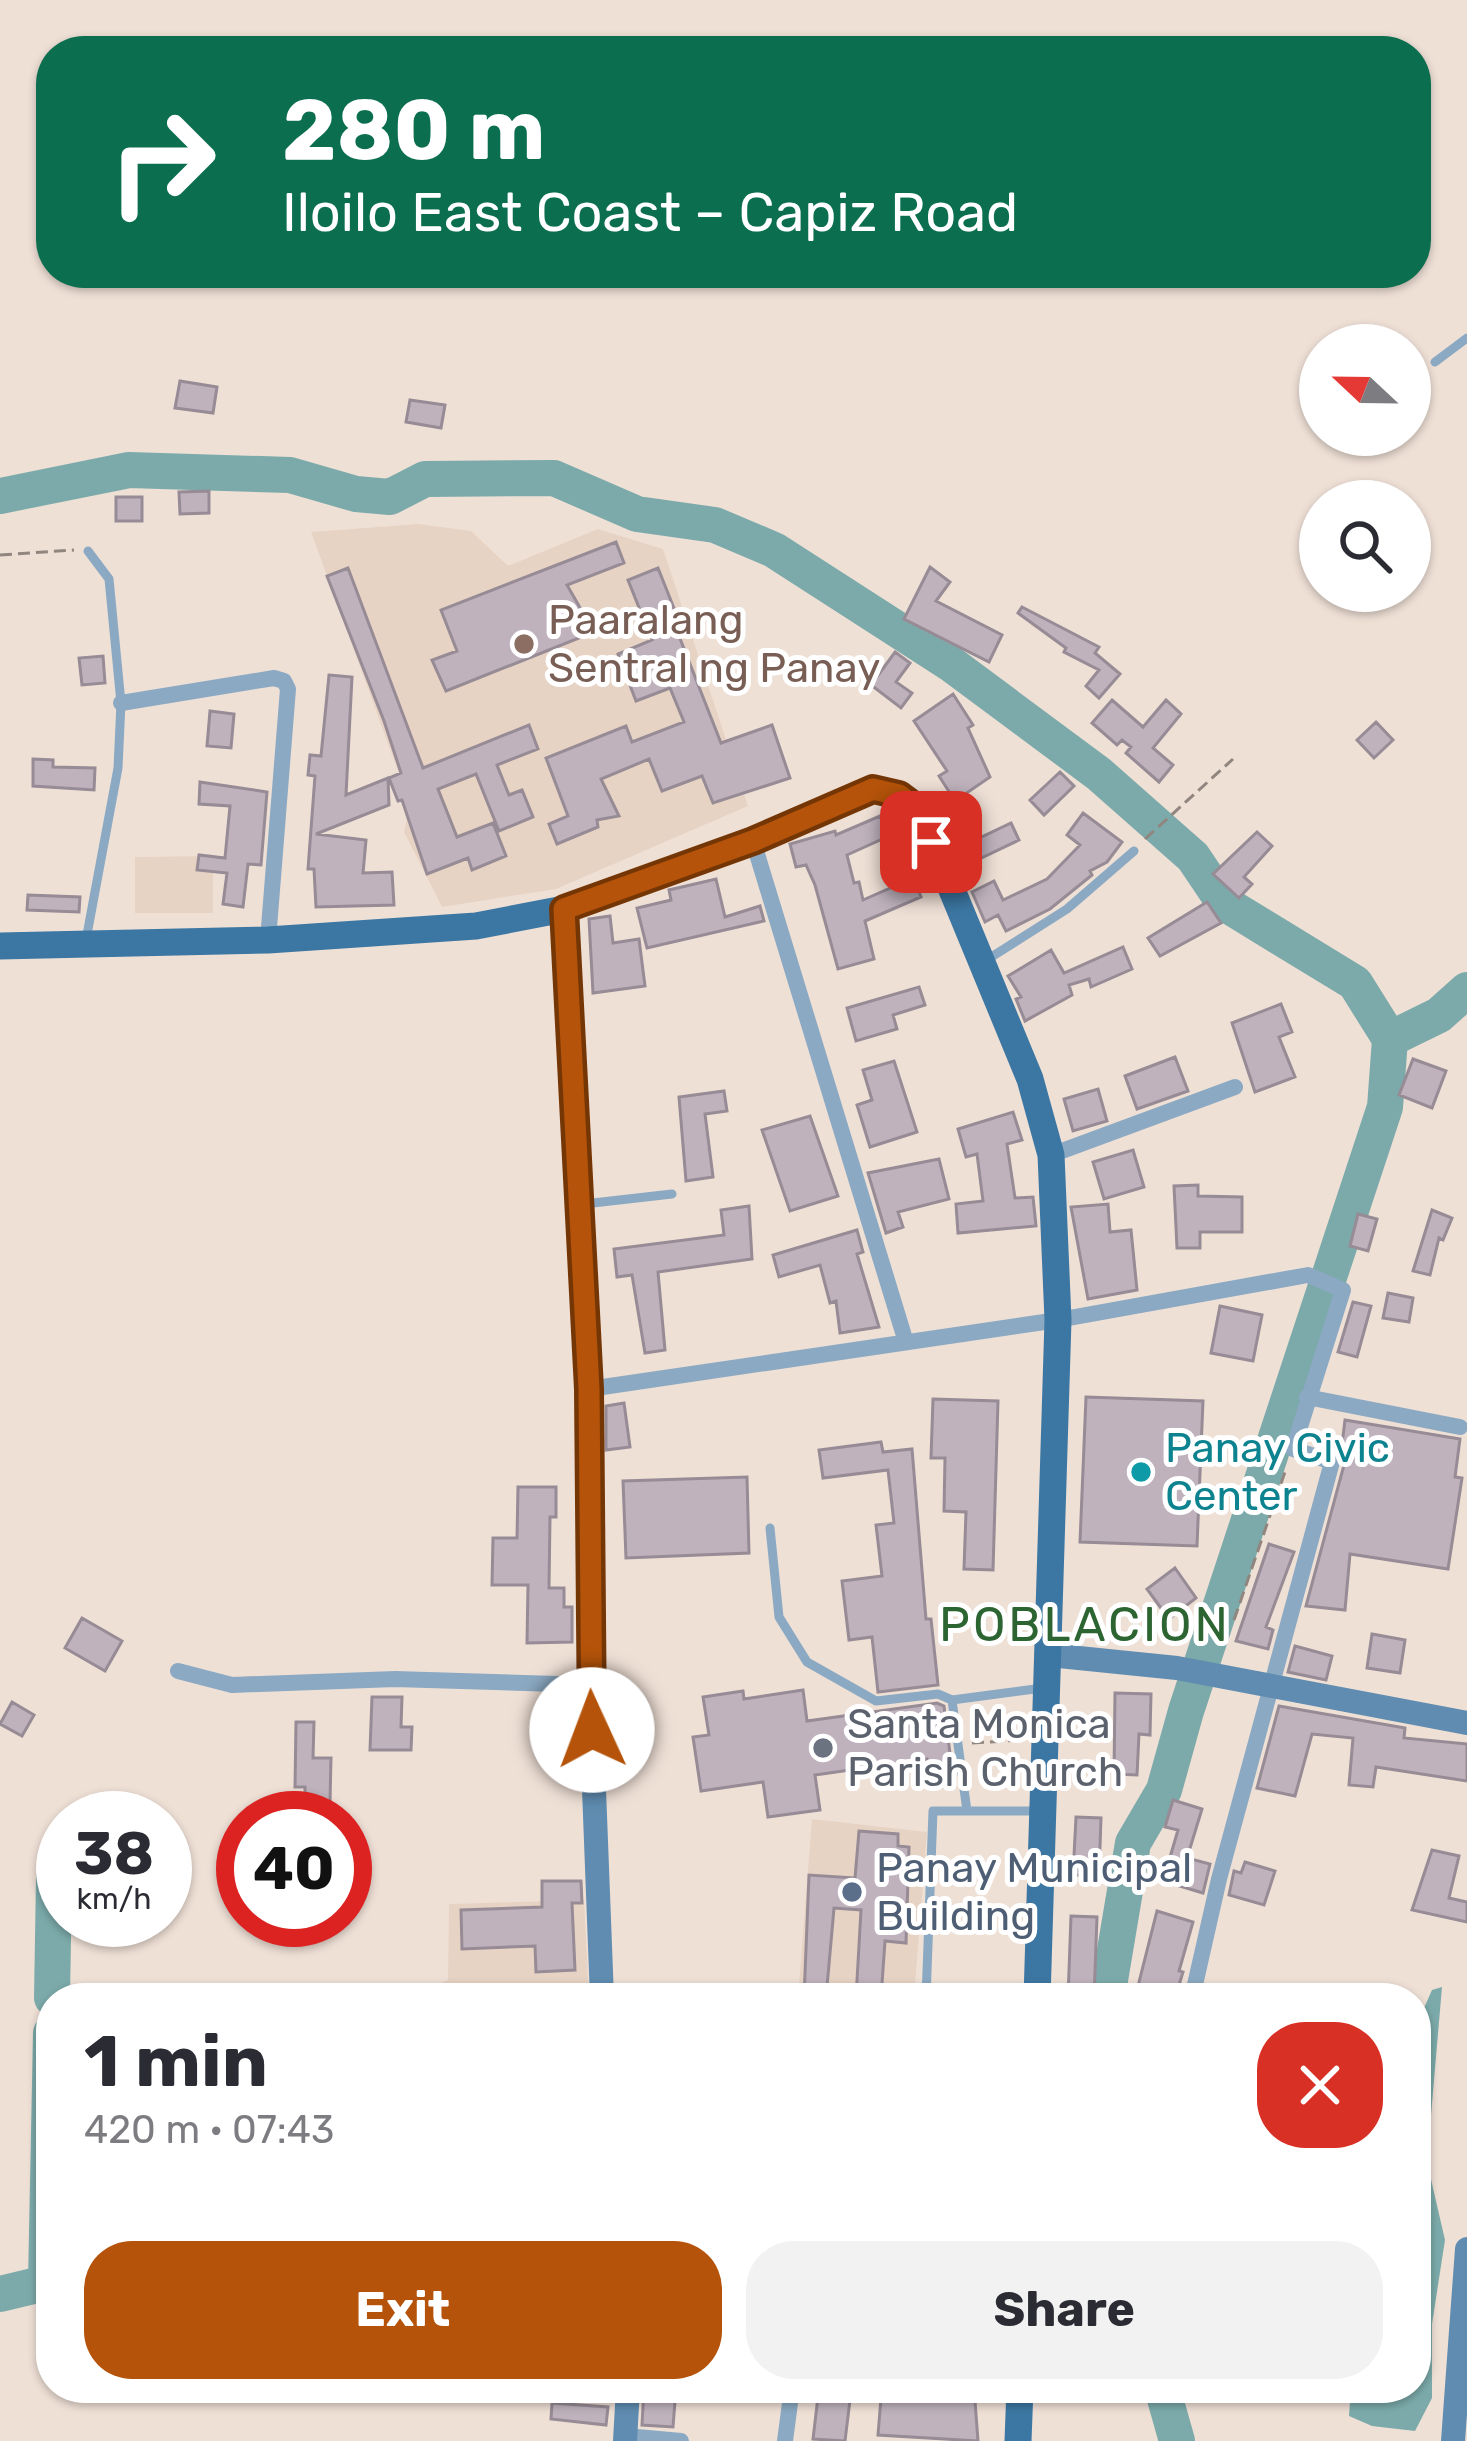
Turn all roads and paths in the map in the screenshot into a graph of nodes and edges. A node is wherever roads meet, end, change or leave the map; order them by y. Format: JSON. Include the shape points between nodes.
{"nodes":[{"id":1,"x":1467,"y":338,"type":"edge"},
{"id":2,"x":1435,"y":362,"type":"dead end"},
{"id":3,"x":88,"y":551,"type":"joint"},
{"id":4,"x":0,"y":555,"type":"edge"},
{"id":5,"x":121,"y":703,"type":"junction"},
{"id":6,"x":1232,"y":760,"type":"dead end"},
{"id":7,"x":753,"y":841,"type":"junction"},
{"id":8,"x":1135,"y":851,"type":"joint"},
{"id":9,"x":564,"y":909,"type":"junction"},
{"id":10,"x":268,"y":940,"type":"junction"},
{"id":11,"x":85,"y":945,"type":"junction"},
{"id":12,"x":0,"y":946,"type":"edge"},
{"id":13,"x":980,"y":964,"type":"junction"},
{"id":14,"x":1235,"y":1087,"type":"dead end"},
{"id":15,"x":1052,"y":1155,"type":"junction"},
{"id":16,"x":672,"y":1194,"type":"dead end"},
{"id":17,"x":578,"y":1204,"type":"junction"},
{"id":18,"x":1058,"y":1320,"type":"junction"},
{"id":19,"x":905,"y":1339,"type":"junction"},
{"id":20,"x":589,"y":1389,"type":"junction"},
{"id":21,"x":1307,"y":1397,"type":"junction"},
{"id":22,"x":1460,"y":1427,"type":"dead end"},
{"id":23,"x":1293,"y":1449,"type":"junction"},
{"id":24,"x":770,"y":1528,"type":"dead end"},
{"id":25,"x":1234,"y":1620,"type":"dead end"},
{"id":26,"x":1048,"y":1655,"type":"junction"},
{"id":27,"x":178,"y":1671,"type":"dead end"},
{"id":28,"x":590,"y":1684,"type":"junction"},
{"id":29,"x":1274,"y":1684,"type":"junction"},
{"id":30,"x":1047,"y":1688,"type":"junction"},
{"id":31,"x":952,"y":1700,"type":"junction"},
{"id":32,"x":1467,"y":1723,"type":"edge"},
{"id":33,"x":1045,"y":1738,"type":"junction"},
{"id":34,"x":958,"y":1744,"type":"junction"},
{"id":35,"x":967,"y":1811,"type":"junction"},
{"id":36,"x":1042,"y":1811,"type":"junction"},
{"id":37,"x":601,"y":1983,"type":"edge"},
{"id":38,"x":927,"y":1983,"type":"edge"},
{"id":39,"x":1037,"y":1983,"type":"edge"},
{"id":40,"x":1195,"y":1983,"type":"edge"},
{"id":41,"x":1467,"y":2249,"type":"edge"},
{"id":42,"x":627,"y":2403,"type":"edge"},
{"id":43,"x":790,"y":2403,"type":"edge"},
{"id":44,"x":1019,"y":2403,"type":"edge"},
{"id":45,"x":1458,"y":2436,"type":"edge"},
{"id":46,"x":626,"y":2439,"type":"edge"},
{"id":47,"x":681,"y":2441,"type":"edge"},
{"id":48,"x":785,"y":2441,"type":"edge"},
{"id":49,"x":1018,"y":2441,"type":"edge"}],
"edges":[{"from":1,"to":2,"type":"lane"},
{"from":3,"to":4,"type":"path"},
{"from":3,"to":5,"type":"lane","via":[[109,579]]},
{"from":5,"to":10,"type":"street","via":[[284,681]]},
{"from":5,"to":11,"type":"lane","via":[[118,768]]},
{"from":6,"to":8,"type":"path"},
{"from":7,"to":9,"type":"main road"},
{"from":7,"to":13,"type":"main road","via":[[873,789],[899,795],[919,810]]},
{"from":7,"to":19,"type":"street"},
{"from":8,"to":13,"type":"lane","via":[[1067,909]]},
{"from":9,"to":10,"type":"main road","via":[[476,926]]},
{"from":9,"to":17,"type":"street"},
{"from":10,"to":11,"type":"main road"},
{"from":11,"to":12,"type":"main road"},
{"from":13,"to":15,"type":"main road","via":[[1030,1079]]},
{"from":14,"to":15,"type":"street"},
{"from":15,"to":18,"type":"main road"},
{"from":16,"to":17,"type":"lane"},
{"from":17,"to":20,"type":"street"},
{"from":18,"to":19,"type":"street"},
{"from":18,"to":21,"type":"street","via":[[1309,1275],[1334,1282],[1343,1290]]},
{"from":18,"to":26,"type":"main road"},
{"from":19,"to":20,"type":"street"},
{"from":20,"to":28,"type":"street"},
{"from":21,"to":22,"type":"street"},
{"from":21,"to":23,"type":"street"},
{"from":23,"to":25,"type":"path"},
{"from":23,"to":29,"type":"street","via":[[1332,1462]]},
{"from":24,"to":31,"type":"lane","via":[[779,1616],[807,1662],[876,1701],[938,1694]]},
{"from":26,"to":29,"type":"street"},
{"from":26,"to":30,"type":"main road"},
{"from":27,"to":28,"type":"street","via":[[232,1685]]},
{"from":28,"to":37,"type":"street"},
{"from":29,"to":32,"type":"street"},
{"from":29,"to":40,"type":"street"},
{"from":30,"to":31,"type":"lane"},
{"from":30,"to":33,"type":"main road"},
{"from":31,"to":34,"type":"lane"},
{"from":33,"to":34,"type":"path"},
{"from":33,"to":36,"type":"main road"},
{"from":34,"to":35,"type":"lane"},
{"from":35,"to":36,"type":"lane"},
{"from":35,"to":38,"type":"lane","via":[[933,1811]]},
{"from":36,"to":39,"type":"main road"},
{"from":41,"to":45,"type":"street"},
{"from":42,"to":46,"type":"street"},
{"from":43,"to":48,"type":"street"},
{"from":44,"to":49,"type":"main road"},
{"from":46,"to":47,"type":"street"}]}
